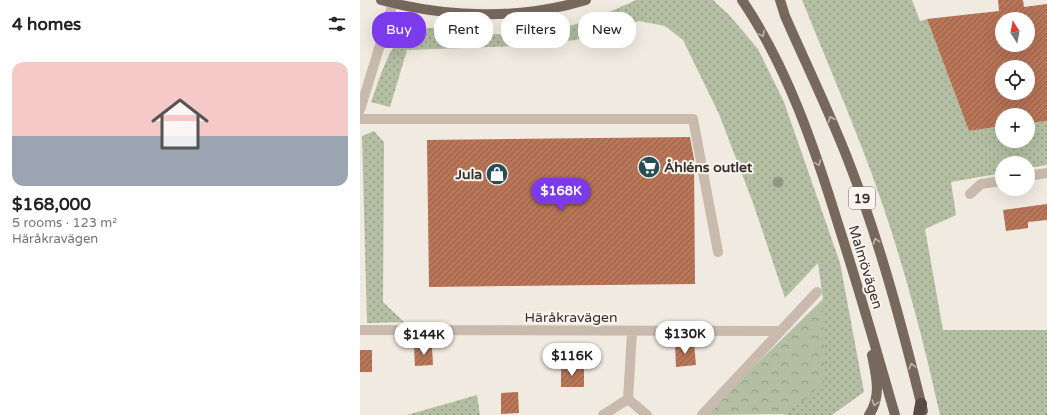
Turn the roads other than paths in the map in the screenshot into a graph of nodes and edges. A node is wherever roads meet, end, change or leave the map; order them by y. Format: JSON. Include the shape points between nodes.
{"nodes":[{"id":1,"x":381,"y":0,"type":"edge"},
{"id":2,"x":586,"y":0,"type":"edge"},
{"id":3,"x":742,"y":0,"type":"edge"},
{"id":4,"x":780,"y":0,"type":"edge"},
{"id":5,"x":393,"y":3,"type":"junction"},
{"id":6,"x":360,"y":110,"type":"edge"},
{"id":7,"x":360,"y":119,"type":"edge"},
{"id":8,"x":1047,"y":173,"type":"edge"},
{"id":9,"x":1035,"y":175,"type":"edge"},
{"id":10,"x":995,"y":182,"type":"edge"},
{"id":11,"x":970,"y":194,"type":"dead end"},
{"id":12,"x":718,"y":252,"type":"dead end"},
{"id":13,"x":817,"y":292,"type":"dead end"},
{"id":14,"x":861,"y":296,"type":"junction"},
{"id":15,"x":360,"y":330,"type":"edge"},
{"id":16,"x":632,"y":332,"type":"junction"},
{"id":17,"x":781,"y":332,"type":"junction"},
{"id":18,"x":628,"y":399,"type":"junction"},
{"id":19,"x":921,"y":411,"type":"edge"},
{"id":20,"x":603,"y":415,"type":"edge"},
{"id":21,"x":648,"y":415,"type":"edge"},
{"id":22,"x":702,"y":415,"type":"edge"},
{"id":23,"x":869,"y":415,"type":"edge"},
{"id":24,"x":895,"y":415,"type":"edge"}],
"edges":[{"from":1,"to":5,"type":"main road"},
{"from":2,"to":5,"type":"main road","via":[[544,10],[511,14],[475,14]]},
{"from":3,"to":14,"type":"main road","name":"Malmövägen","number":"19","one_way":true,"via":[[796,103]]},
{"from":19,"to":4,"type":"main road","name":"Malmövägen","number":"19","one_way":true,"via":[[887,274],[869,220],[848,161]]},
{"from":5,"to":6,"type":"street"},
{"from":7,"to":12,"type":"street","via":[[693,119]]},
{"from":8,"to":9,"type":"street"},
{"from":10,"to":11,"type":"street","via":[[981,184]]},
{"from":13,"to":17,"type":"street"},
{"from":14,"to":23,"type":"main road","one_way":true,"via":[[876,379],[876,402]]},
{"from":14,"to":24,"type":"main road","name":"Malmövägen","number":"19"},
{"from":15,"to":16,"type":"street","name":"Häråkravägen"},
{"from":16,"to":17,"type":"street","name":"Häråkravägen"},
{"from":16,"to":18,"type":"street"},
{"from":17,"to":22,"type":"street"},
{"from":18,"to":20,"type":"street"},
{"from":18,"to":21,"type":"street"}]}
